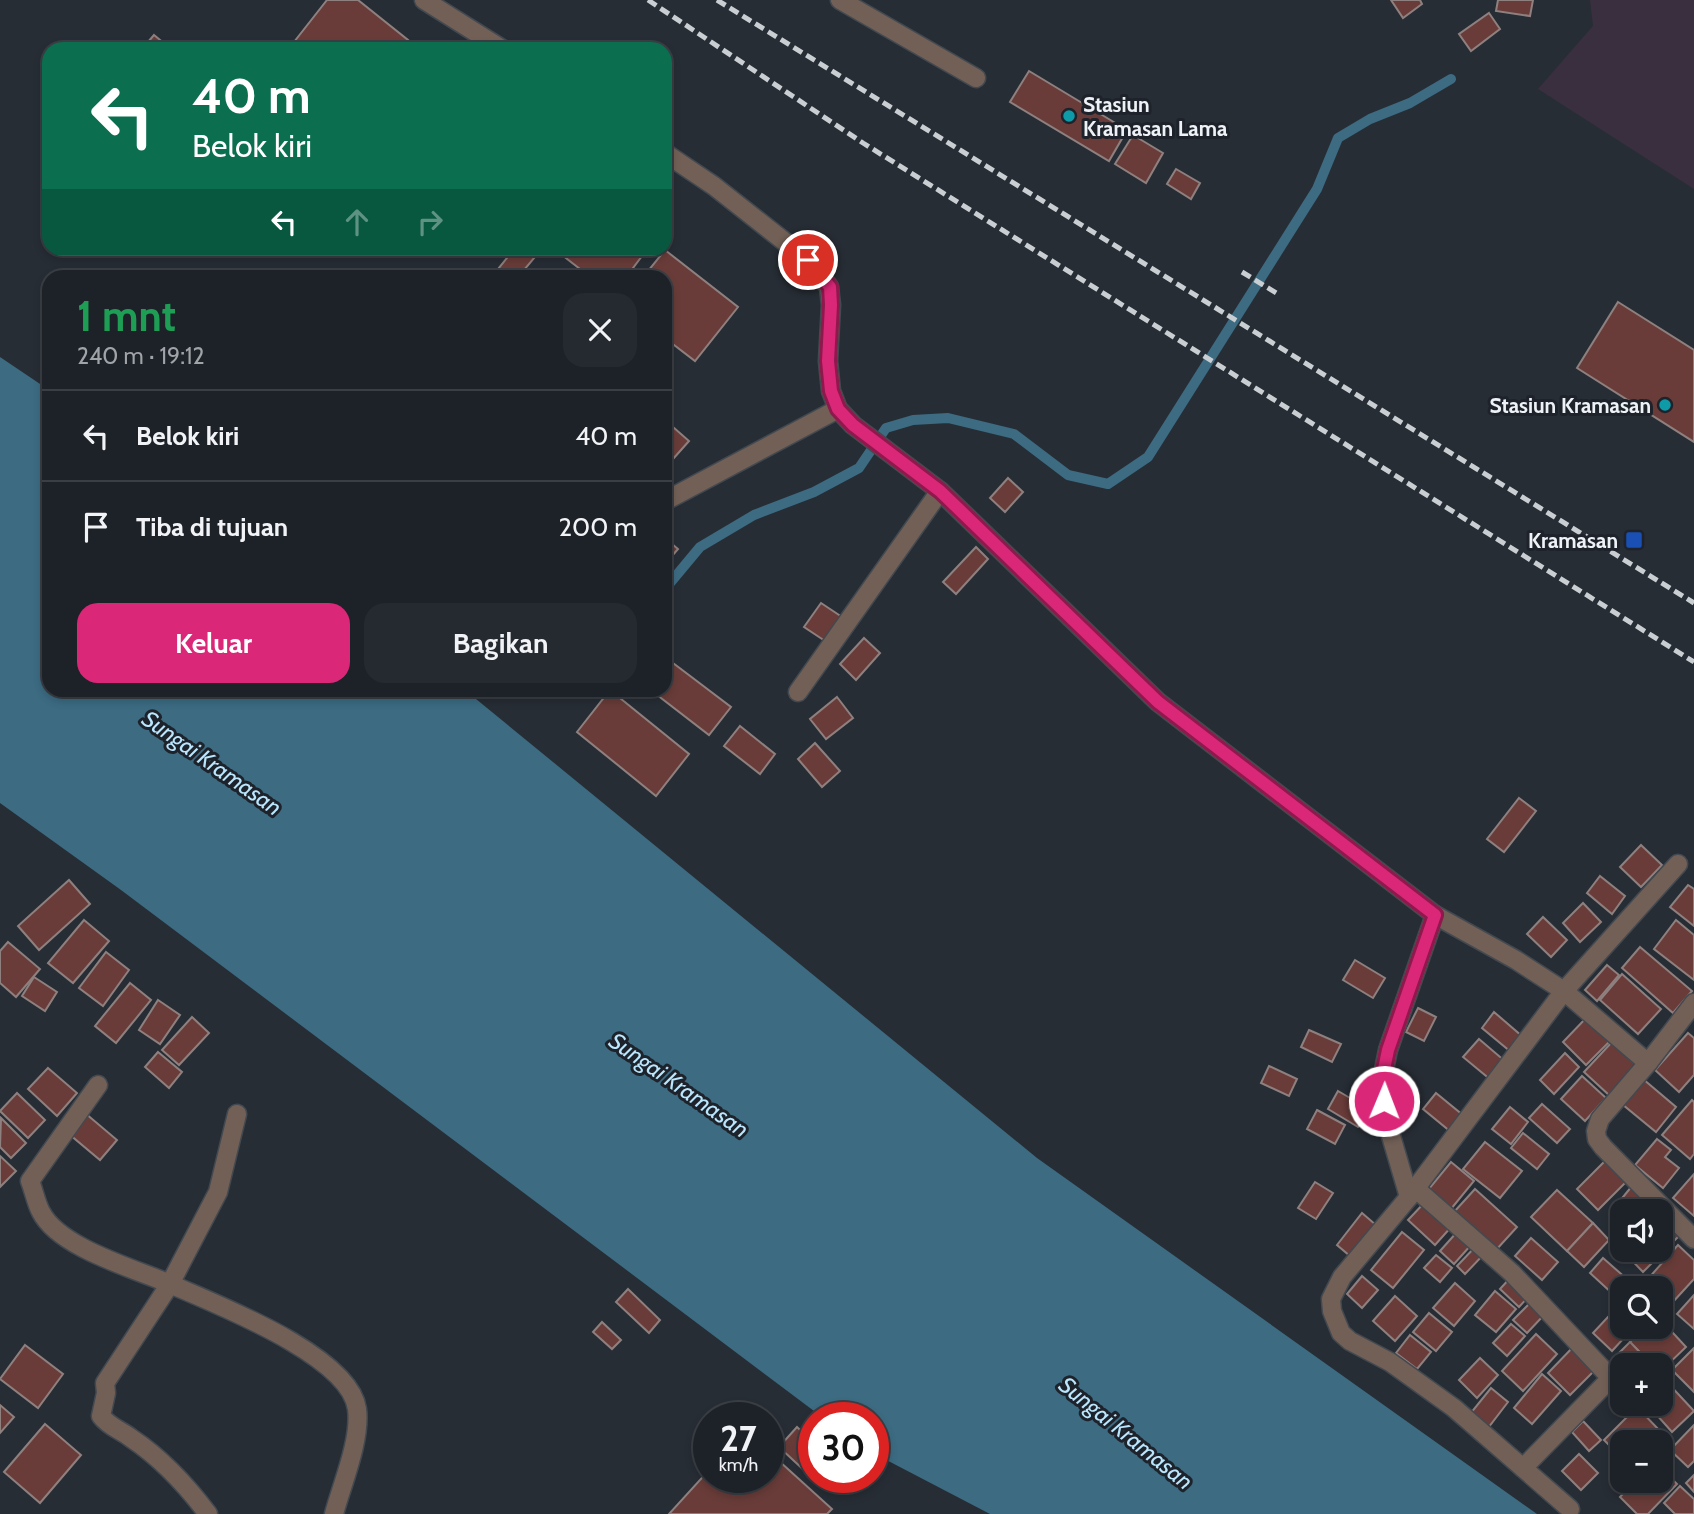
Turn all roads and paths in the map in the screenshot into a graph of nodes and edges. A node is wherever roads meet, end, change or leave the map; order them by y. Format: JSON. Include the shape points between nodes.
{"nodes":[{"id":1,"x":425,"y":0,"type":"edge"},
{"id":2,"x":840,"y":0,"type":"edge"},
{"id":3,"x":491,"y":42,"type":"edge"},
{"id":4,"x":976,"y":78,"type":"dead end"},
{"id":5,"x":672,"y":158,"type":"edge"},
{"id":6,"x":838,"y":409,"type":"junction"},
{"id":7,"x":940,"y":491,"type":"junction"},
{"id":8,"x":672,"y":497,"type":"edge"},
{"id":9,"x":798,"y":692,"type":"dead end"},
{"id":10,"x":1678,"y":864,"type":"dead end"},
{"id":11,"x":1435,"y":915,"type":"junction"},
{"id":12,"x":1564,"y":991,"type":"junction"},
{"id":13,"x":1694,"y":1003,"type":"edge"},
{"id":14,"x":1648,"y":1063,"type":"junction"},
{"id":15,"x":98,"y":1085,"type":"dead end"},
{"id":16,"x":237,"y":1114,"type":"dead end"},
{"id":17,"x":1412,"y":1193,"type":"junction"},
{"id":18,"x":1694,"y":1239,"type":"edge"},
{"id":19,"x":170,"y":1284,"type":"junction"},
{"id":20,"x":1523,"y":1468,"type":"junction"},
{"id":21,"x":1570,"y":1509,"type":"dead end"},
{"id":22,"x":208,"y":1514,"type":"edge"},
{"id":23,"x":334,"y":1514,"type":"edge"}],
"edges":[{"from":1,"to":3,"type":"street"},
{"from":2,"to":4,"type":"street"},
{"from":5,"to":6,"type":"street","via":[[808,260],[830,287],[828,361]]},
{"from":6,"to":7,"type":"street"},
{"from":6,"to":8,"type":"street"},
{"from":7,"to":9,"type":"street"},
{"from":7,"to":11,"type":"street","via":[[1158,702]]},
{"from":10,"to":12,"type":"street"},
{"from":11,"to":12,"type":"street"},
{"from":11,"to":17,"type":"street","via":[[1388,1050],[1381,1084],[1386,1119]]},
{"from":12,"to":14,"type":"street"},
{"from":12,"to":17,"type":"street"},
{"from":13,"to":14,"type":"street"},
{"from":14,"to":18,"type":"street","via":[[1600,1119],[1597,1139]]},
{"from":15,"to":19,"type":"street","via":[[30,1181],[42,1214],[55,1228],[111,1262]]},
{"from":16,"to":19,"type":"street","via":[[218,1192]]},
{"from":17,"to":20,"type":"street","via":[[1342,1277],[1331,1299],[1332,1311],[1341,1333],[1350,1341],[1428,1388]]},
{"from":17,"to":20,"type":"street","via":[[1513,1273],[1611,1378]]},
{"from":19,"to":22,"type":"street","via":[[105,1383],[101,1416],[166,1467]]},
{"from":19,"to":23,"type":"street","via":[[276,1331],[338,1376],[349,1390],[357,1408],[355,1435]]},
{"from":20,"to":21,"type":"street"}]}
